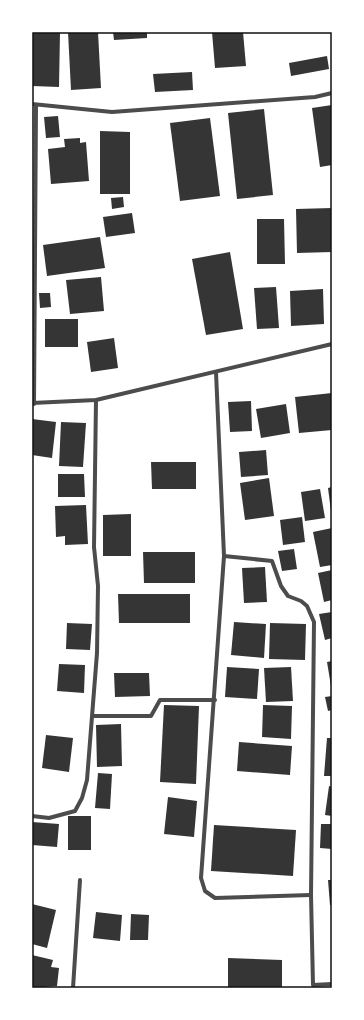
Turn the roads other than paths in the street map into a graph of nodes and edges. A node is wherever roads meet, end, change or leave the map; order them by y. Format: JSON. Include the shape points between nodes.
{"nodes":[{"id":1,"x":332,"y":93,"type":"edge"},
{"id":2,"x":34,"y":105,"type":"edge"},
{"id":3,"x":332,"y":344,"type":"edge"},
{"id":4,"x":216,"y":372,"type":"junction"},
{"id":5,"x":96,"y":400,"type":"junction"},
{"id":6,"x":33,"y":404,"type":"edge"},
{"id":7,"x":224,"y":556,"type":"junction"},
{"id":8,"x":215,"y":700,"type":"junction"},
{"id":9,"x":92,"y":716,"type":"junction"},
{"id":10,"x":32,"y":816,"type":"edge"},
{"id":11,"x":80,"y":880,"type":"dead end"},
{"id":12,"x":311,"y":895,"type":"junction"},
{"id":13,"x":332,"y":984,"type":"edge"},
{"id":14,"x":73,"y":988,"type":"edge"}],
"edges":[{"from":1,"to":2,"type":"street","via":[[315,98],[112,112]]},
{"from":2,"to":6,"type":"street"},
{"from":3,"to":4,"type":"street"},
{"from":4,"to":5,"type":"street"},
{"from":4,"to":7,"type":"street"},
{"from":5,"to":6,"type":"street"},
{"from":5,"to":9,"type":"street","via":[[94,547],[98,586]]},
{"from":7,"to":8,"type":"street"},
{"from":7,"to":12,"type":"street","via":[[272,561],[281,586],[288,596],[307,606],[314,622]]},
{"from":8,"to":9,"type":"street","via":[[160,700],[151,716]]},
{"from":8,"to":12,"type":"street","via":[[201,878],[205,891],[216,898]]},
{"from":9,"to":10,"type":"street","via":[[87,780],[82,798],[74,811],[49,818]]},
{"from":11,"to":14,"type":"street"},
{"from":12,"to":13,"type":"street","via":[[313,984]]}]}
